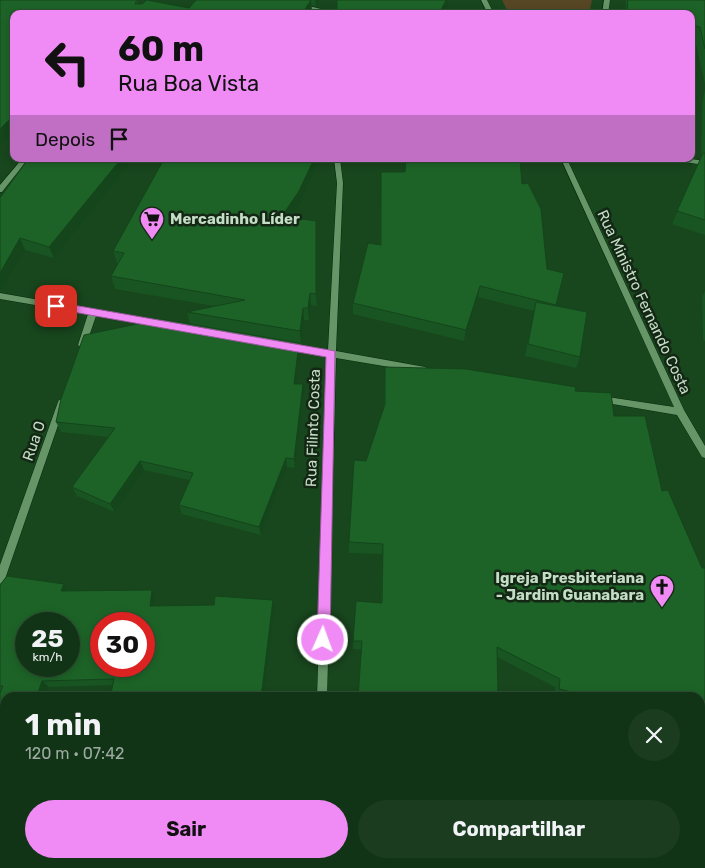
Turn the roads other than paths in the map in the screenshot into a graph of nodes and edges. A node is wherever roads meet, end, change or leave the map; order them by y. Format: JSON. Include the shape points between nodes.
{"nodes":[{"id":1,"x":289,"y":4,"type":"edge"},
{"id":2,"x":315,"y":10,"type":"edge"},
{"id":3,"x":23,"y":162,"type":"edge"},
{"id":4,"x":337,"y":162,"type":"edge"},
{"id":5,"x":565,"y":162,"type":"edge"},
{"id":6,"x":0,"y":190,"type":"edge"},
{"id":7,"x":0,"y":296,"type":"edge"},
{"id":8,"x":93,"y":312,"type":"junction"},
{"id":9,"x":170,"y":326,"type":"edge"},
{"id":10,"x":274,"y":344,"type":"edge"},
{"id":11,"x":332,"y":354,"type":"junction"},
{"id":12,"x":77,"y":358,"type":"edge"},
{"id":13,"x":438,"y":372,"type":"edge"},
{"id":14,"x":64,"y":395,"type":"edge"},
{"id":15,"x":592,"y":397,"type":"edge"},
{"id":16,"x":680,"y":412,"type":"junction"},
{"id":17,"x":705,"y":454,"type":"edge"},
{"id":18,"x":0,"y":579,"type":"edge"},
{"id":19,"x":322,"y":692,"type":"edge"}],
"edges":[{"from":1,"to":2,"type":"street"},
{"from":3,"to":6,"type":"street"},
{"from":4,"to":11,"type":"street","name":"Rua Filinto Costa","via":[[340,183]]},
{"from":5,"to":16,"type":"street","name":"Rua Ministro Fernando Costa"},
{"from":7,"to":8,"type":"street"},
{"from":8,"to":9,"type":"street"},
{"from":8,"to":12,"type":"street"},
{"from":10,"to":11,"type":"street"},
{"from":11,"to":13,"type":"street"},
{"from":11,"to":19,"type":"street","name":"Rua Filinto Costa"},
{"from":14,"to":18,"type":"street","name":"Rua O"},
{"from":15,"to":16,"type":"street"},
{"from":16,"to":17,"type":"street","name":"Rua Ministro Fernando Costa"}]}
